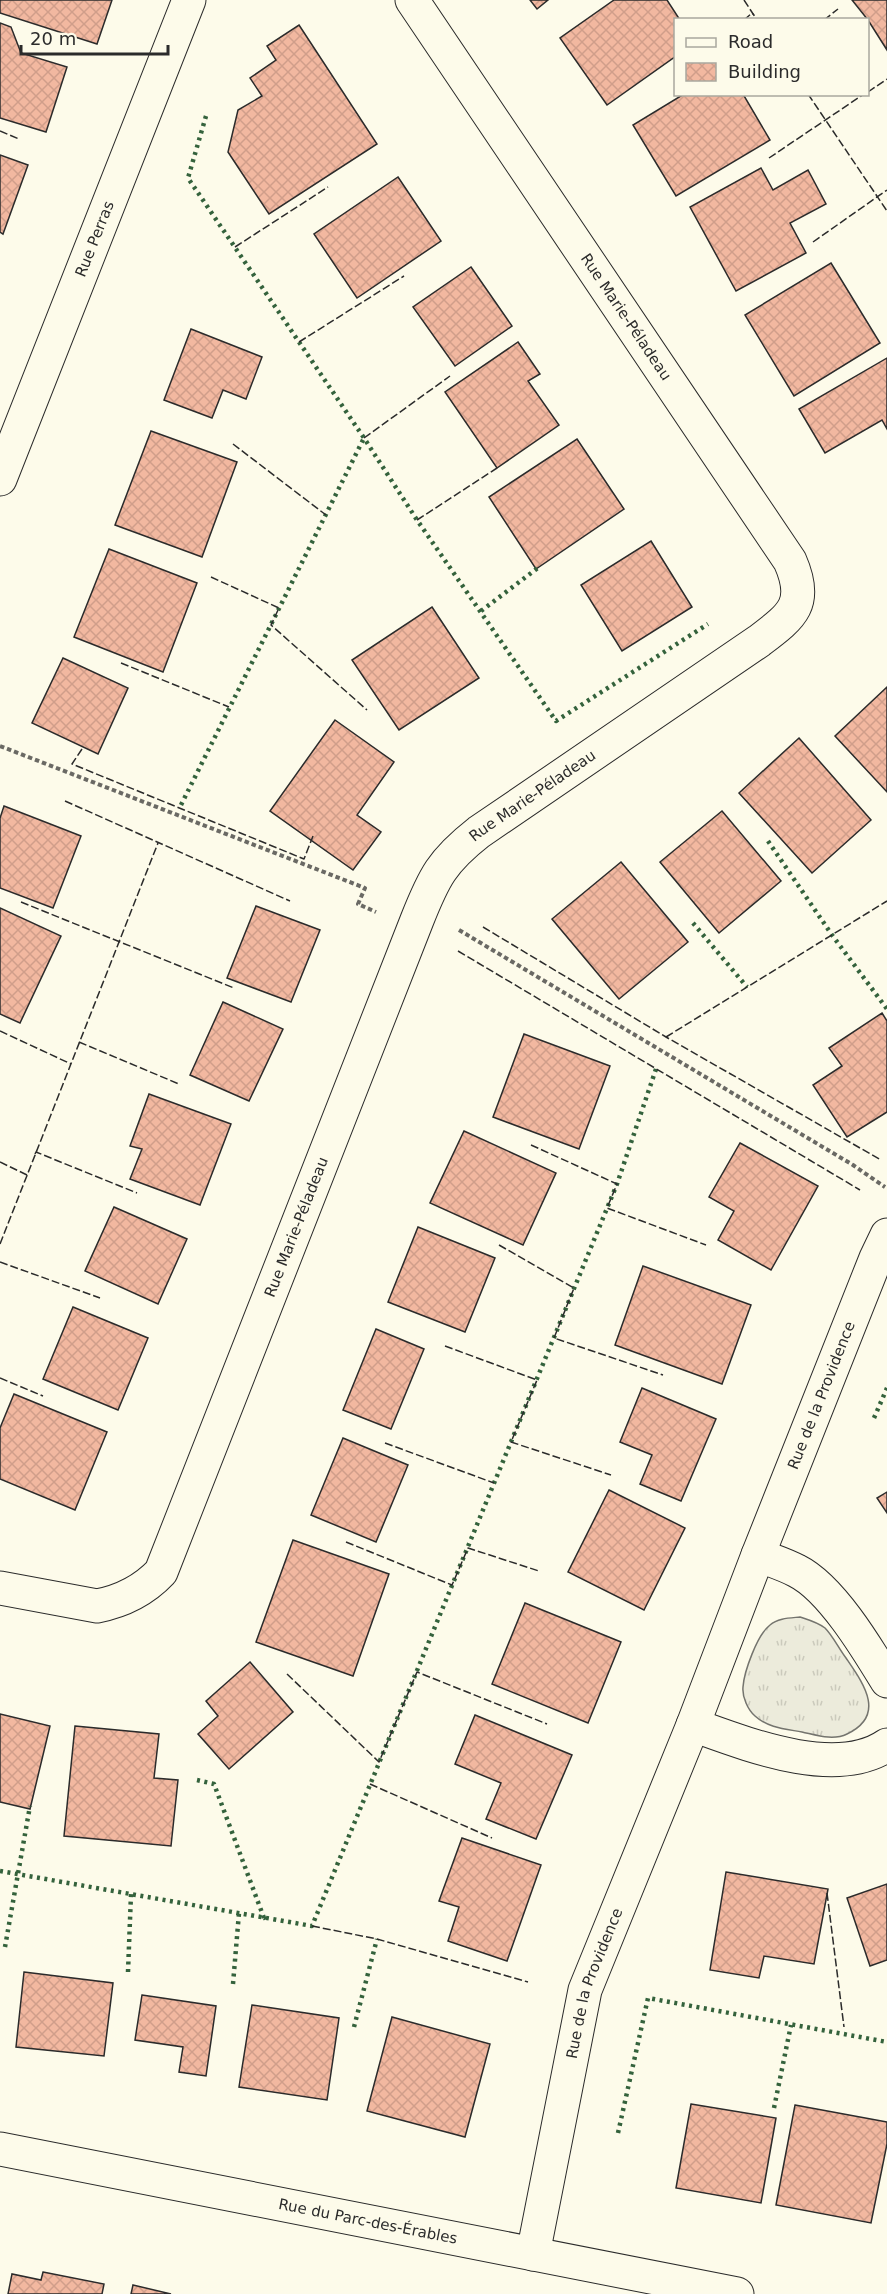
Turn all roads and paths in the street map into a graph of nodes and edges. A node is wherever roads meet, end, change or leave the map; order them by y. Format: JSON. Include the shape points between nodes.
{"nodes":[{"id":1,"x":189,"y":0,"type":"edge"},
{"id":2,"x":412,"y":0,"type":"edge"},
{"id":3,"x":0,"y":479,"type":"edge"},
{"id":4,"x":0,"y":746,"type":"edge"},
{"id":5,"x":385,"y":915,"type":"dead end"},
{"id":6,"x":450,"y":924,"type":"dead end"},
{"id":7,"x":885,"y":1187,"type":"dead end"},
{"id":8,"x":887,"y":1235,"type":"edge"},
{"id":9,"x":758,"y":1555,"type":"junction"},
{"id":10,"x":0,"y":1588,"type":"edge"},
{"id":11,"x":887,"y":1681,"type":"edge"},
{"id":12,"x":693,"y":1725,"type":"junction"},
{"id":13,"x":887,"y":1745,"type":"edge"},
{"id":14,"x":0,"y":2149,"type":"edge"},
{"id":15,"x":534,"y":2254,"type":"junction"},
{"id":16,"x":736,"y":2294,"type":"edge"}],
"edges":[{"from":1,"to":3,"type":"street","name":"Rue Perras"},
{"from":2,"to":10,"type":"street","name":"Rue Marie-Péladeau","via":[[789,561],[799,590],[797,604],[789,616],[759,641],[479,832],[442,867],[430,887],[161,1572],[132,1596],[97,1606]]},
{"from":4,"to":5,"type":"path","via":[[365,888],[358,904]]},
{"from":6,"to":7,"type":"path"},
{"from":8,"to":9,"type":"street","name":"Rue de la Providence"},
{"from":9,"to":11,"type":"street","via":[[797,1571],[817,1585]]},
{"from":9,"to":12,"type":"street","name":"Rue de la Providence"},
{"from":12,"to":13,"type":"street","via":[[771,1751],[829,1760],[851,1760]]},
{"from":12,"to":15,"type":"street","name":"Rue de la Providence","via":[[585,1990]]},
{"from":14,"to":15,"type":"street","name":"Rue du Parc-des-Érables"},
{"from":15,"to":16,"type":"street","name":"Rue du Parc-des-Érables"}]}
